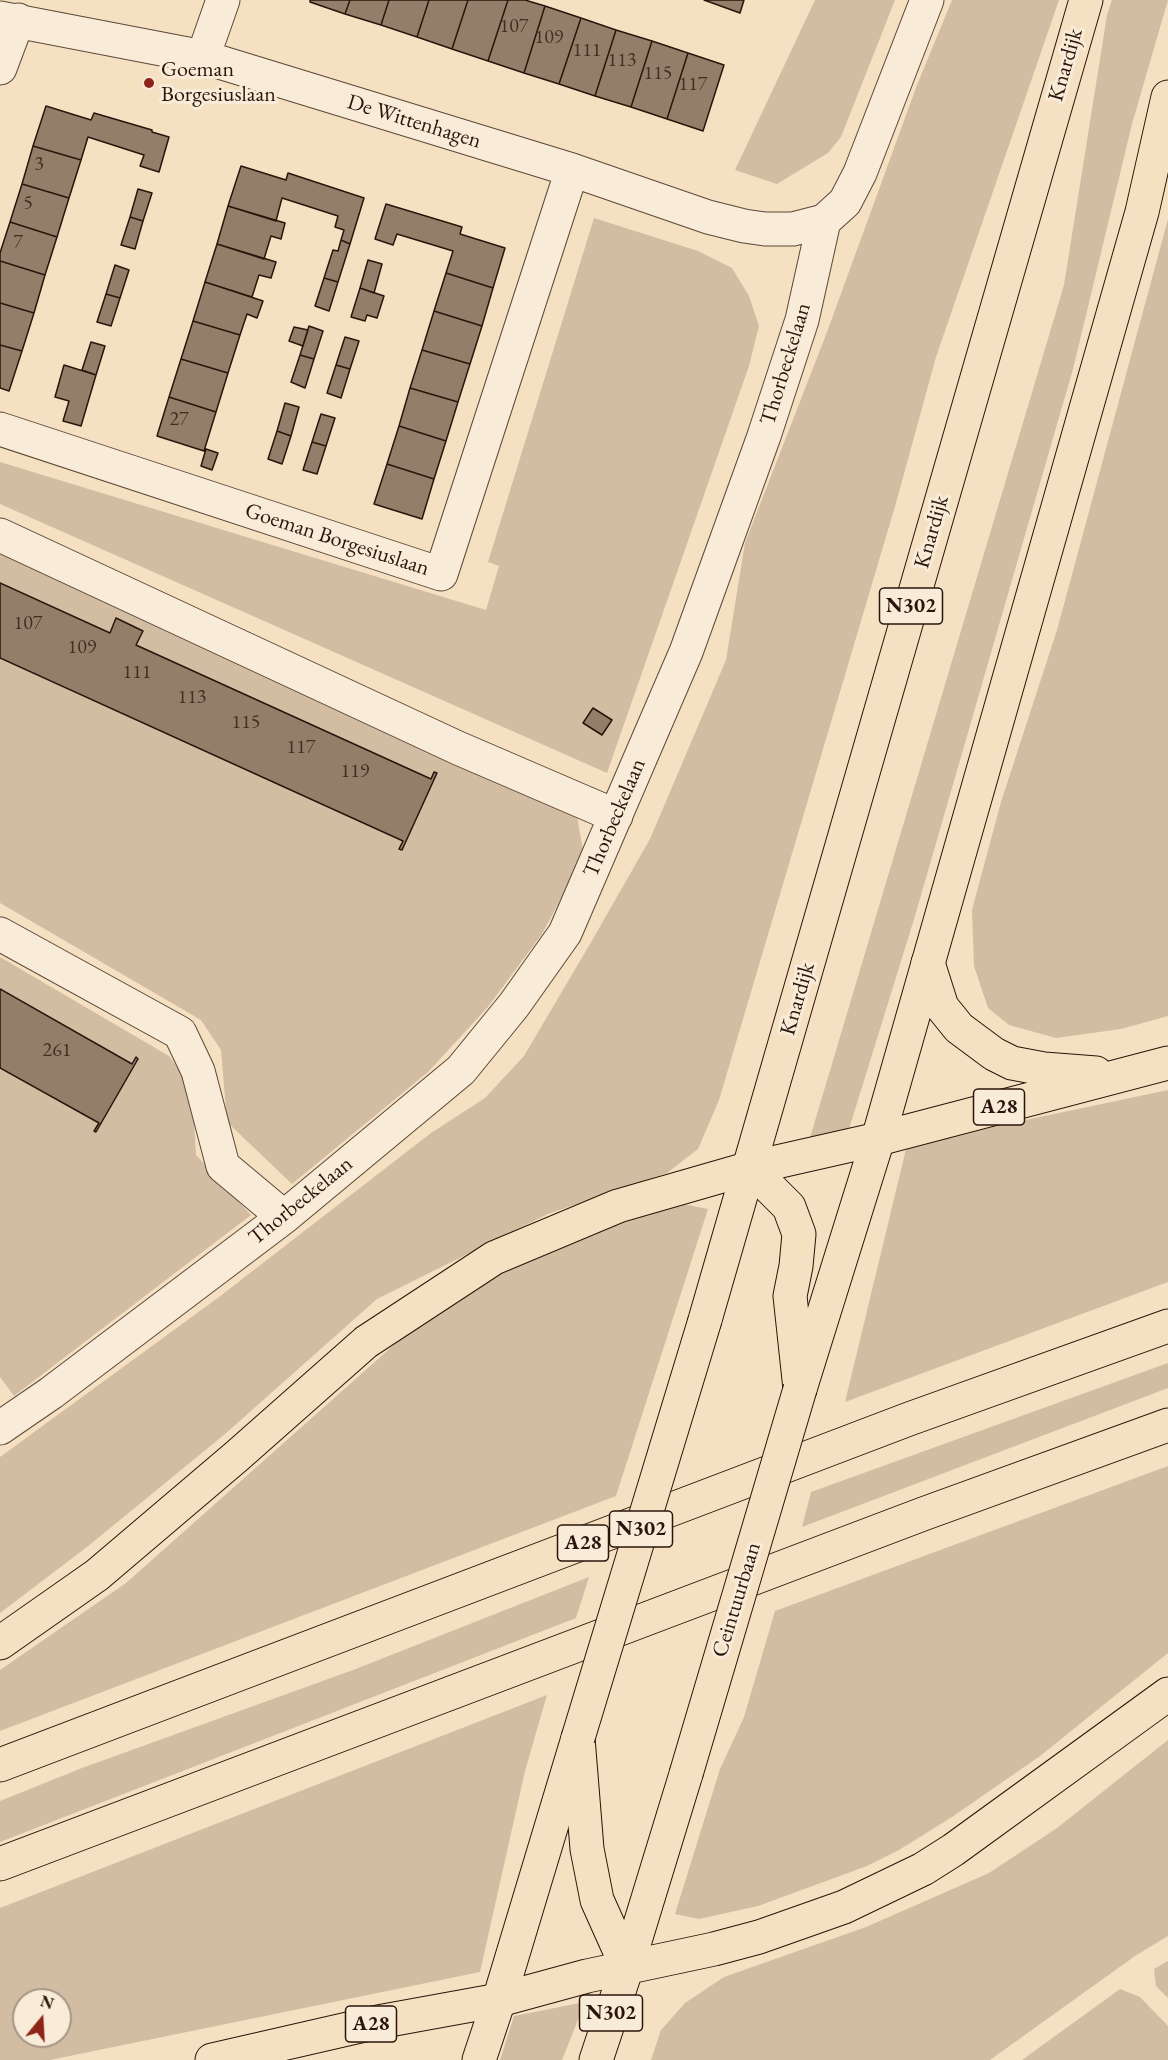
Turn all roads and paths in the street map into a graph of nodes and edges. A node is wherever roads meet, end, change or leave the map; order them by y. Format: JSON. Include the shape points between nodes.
{"nodes":[{"id":1,"x":223,"y":0,"type":"edge"},
{"id":2,"x":927,"y":0,"type":"edge"},
{"id":3,"x":1086,"y":0,"type":"edge"},
{"id":4,"x":9,"y":19,"type":"edge"},
{"id":5,"x":203,"y":57,"type":"junction"},
{"id":6,"x":0,"y":68,"type":"edge"},
{"id":7,"x":1168,"y":97,"type":"edge"},
{"id":8,"x":572,"y":170,"type":"junction"},
{"id":9,"x":824,"y":221,"type":"junction"},
{"id":10,"x":0,"y":429,"type":"edge"},
{"id":11,"x":0,"y":536,"type":"edge"},
{"id":12,"x":616,"y":816,"type":"junction"},
{"id":13,"x":0,"y":934,"type":"edge"},
{"id":14,"x":928,"y":963,"type":"junction"},
{"id":15,"x":1168,"y":1063,"type":"edge"},
{"id":16,"x":1121,"y":1075,"type":"junction"},
{"id":17,"x":878,"y":1139,"type":"junction"},
{"id":18,"x":750,"y":1168,"type":"junction"},
{"id":19,"x":284,"y":1217,"type":"junction"},
{"id":20,"x":1168,"y":1326,"type":"edge"},
{"id":21,"x":800,"y":1389,"type":"junction"},
{"id":22,"x":1168,"y":1425,"type":"edge"},
{"id":23,"x":0,"y":1427,"type":"edge"},
{"id":24,"x":0,"y":1643,"type":"edge"},
{"id":25,"x":1168,"y":1694,"type":"edge"},
{"id":26,"x":578,"y":1738,"type":"junction"},
{"id":27,"x":0,"y":1766,"type":"edge"},
{"id":28,"x":0,"y":1864,"type":"edge"},
{"id":29,"x":627,"y":1966,"type":"junction"},
{"id":30,"x":499,"y":2000,"type":"junction"},
{"id":31,"x":245,"y":2053,"type":"junction"},
{"id":32,"x":212,"y":2060,"type":"edge"},
{"id":33,"x":280,"y":2060,"type":"edge"},
{"id":34,"x":478,"y":2060,"type":"edge"},
{"id":35,"x":596,"y":2060,"type":"edge"}],
"edges":[{"from":1,"to":5,"type":"street"},
{"from":2,"to":9,"type":"street","via":[[860,173],[844,202]]},
{"from":3,"to":18,"type":"main road","name":"Knardijk","number":"N302"},
{"from":4,"to":5,"type":"street","name":"De Wittenhagen"},
{"from":4,"to":6,"type":"street"},
{"from":5,"to":8,"type":"street","name":"De Wittenhagen"},
{"from":7,"to":14,"type":"main road","number":"N302","via":[[1142,212]]},
{"from":8,"to":9,"type":"street","name":"De Wittenhagen","via":[[744,226],[793,229]]},
{"from":8,"to":10,"type":"street","name":"Goeman Borgesiuslaan","via":[[441,574]]},
{"from":9,"to":12,"type":"street","name":"Thorbeckelaan","via":[[802,320],[764,436],[686,652]]},
{"from":11,"to":12,"type":"street","via":[[458,748]]},
{"from":12,"to":19,"type":"street","name":"Thorbeckelaan","via":[[565,933],[461,1070]]},
{"from":13,"to":19,"type":"street","via":[[180,1034],[198,1071],[223,1166]]},
{"from":14,"to":16,"type":"main road","number":"A28","via":[[942,1007],[959,1028],[994,1054],[1012,1063],[1044,1069]]},
{"from":14,"to":17,"type":"main road","number":"N302"},
{"from":15,"to":16,"type":"main road","number":"A28"},
{"from":16,"to":17,"type":"main road","number":"A28"},
{"from":17,"to":18,"type":"main road"},
{"from":17,"to":21,"type":"main road","name":"Ceintuurbaan","number":"N302"},
{"from":18,"to":21,"type":"main road","via":[[789,1207],[799,1234],[790,1296]]},
{"from":18,"to":24,"type":"main road","via":[[618,1206],[494,1258],[366,1342],[98,1575]]},
{"from":18,"to":26,"type":"main road","number":"N302","bridge":true},
{"from":19,"to":23,"type":"street","name":"Thorbeckelaan"},
{"from":20,"to":27,"type":"main road","number":"A28","via":[[909,1419]]},
{"from":21,"to":29,"type":"main road","name":"Ceintuurbaan","number":"N302","bridge":true},
{"from":22,"to":28,"type":"main road"},
{"from":25,"to":29,"type":"main road","via":[[953,1850],[882,1891],[759,1937]]},
{"from":26,"to":29,"type":"main road","via":[[587,1849],[597,1900]]},
{"from":26,"to":30,"type":"main road","number":"N302"},
{"from":29,"to":30,"type":"main road"},
{"from":29,"to":35,"type":"main road","name":"Ceintuurbaan","number":"N302"},
{"from":30,"to":31,"type":"main road","number":"A28","via":[[378,2022]]},
{"from":30,"to":34,"type":"main road","number":"N302"},
{"from":31,"to":32,"type":"main road","number":"A28"},
{"from":31,"to":33,"type":"main road","number":"A28"}]}
